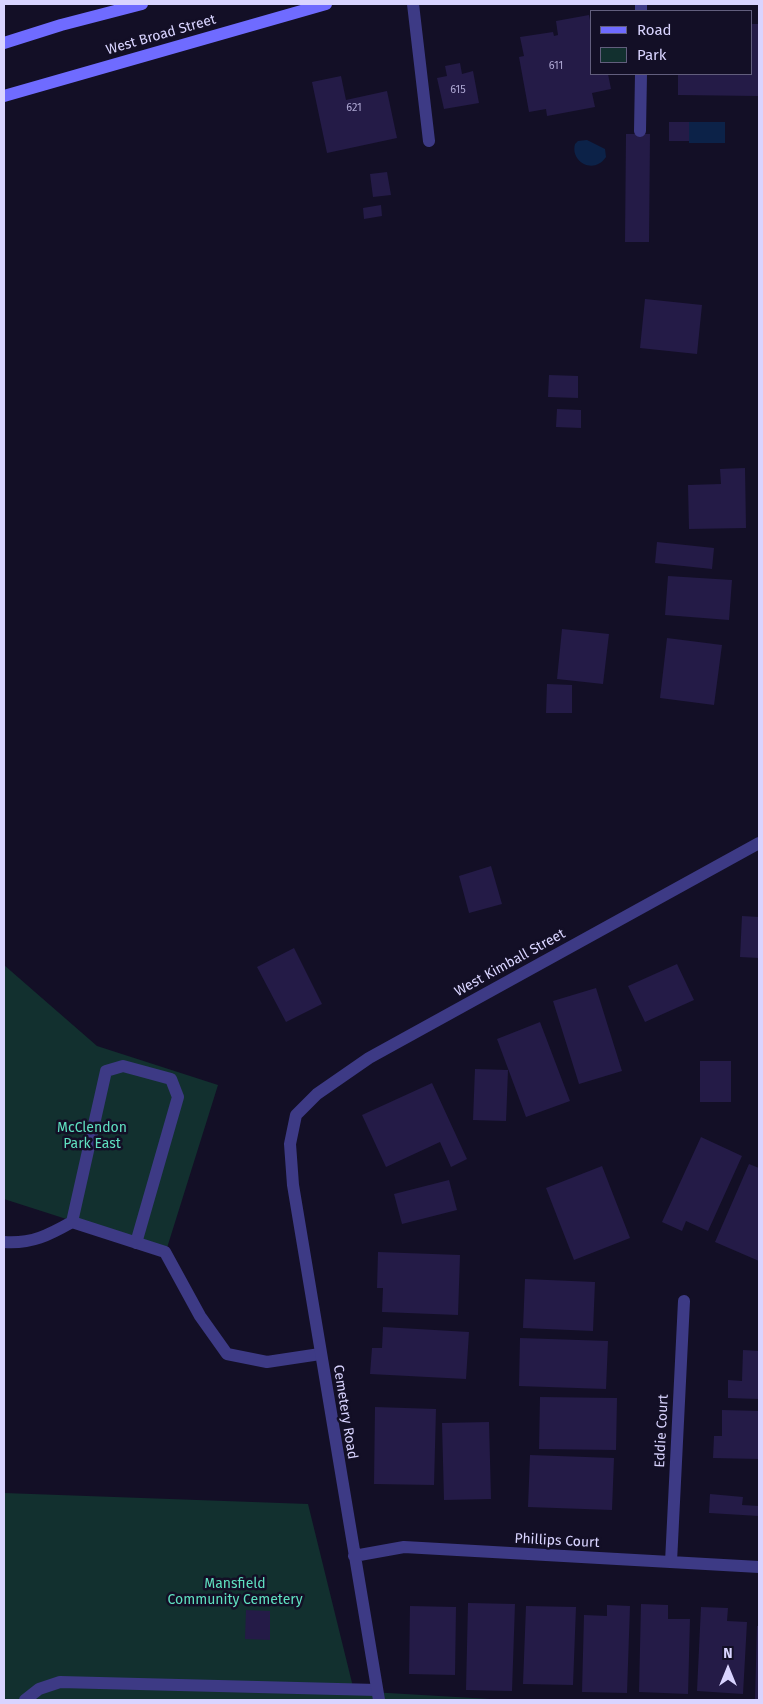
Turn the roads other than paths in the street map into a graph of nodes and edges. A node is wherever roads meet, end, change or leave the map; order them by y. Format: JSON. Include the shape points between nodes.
{"nodes":[{"id":1,"x":142,"y":4,"type":"edge"},
{"id":2,"x":413,"y":4,"type":"edge"},
{"id":3,"x":318,"y":5,"type":"edge"},
{"id":4,"x":4,"y":43,"type":"edge"},
{"id":5,"x":641,"y":75,"type":"edge"},
{"id":6,"x":4,"y":96,"type":"edge"},
{"id":7,"x":640,"y":131,"type":"dead end"},
{"id":8,"x":429,"y":141,"type":"dead end"},
{"id":9,"x":759,"y":843,"type":"edge"},
{"id":10,"x":294,"y":1129,"type":"joint"},
{"id":11,"x":72,"y":1222,"type":"junction"},
{"id":12,"x":4,"y":1242,"type":"edge"},
{"id":13,"x":136,"y":1243,"type":"junction"},
{"id":14,"x":684,"y":1301,"type":"dead end"},
{"id":15,"x":320,"y":1354,"type":"junction"},
{"id":16,"x":354,"y":1556,"type":"junction"},
{"id":17,"x":671,"y":1562,"type":"junction"},
{"id":18,"x":759,"y":1567,"type":"edge"},
{"id":19,"x":378,"y":1695,"type":"edge"},
{"id":20,"x":25,"y":1700,"type":"edge"}],
"edges":[{"from":1,"to":4,"type":"main road"},
{"from":2,"to":8,"type":"street"},
{"from":3,"to":6,"type":"main road","name":"West Broad Street"},
{"from":5,"to":7,"type":"street"},
{"from":9,"to":10,"type":"street","name":"West Kimball Street","via":[[370,1058],[317,1094],[296,1115]]},
{"from":10,"to":15,"type":"street","name":"Cemetery Road","via":[[290,1144],[293,1185]]},
{"from":11,"to":12,"type":"street","via":[[45,1238]]},
{"from":11,"to":13,"type":"street"},
{"from":11,"to":13,"type":"street","via":[[106,1071],[123,1066],[171,1080],[178,1097]]},
{"from":13,"to":15,"type":"street","via":[[165,1252],[200,1316],[227,1354],[267,1362]]},
{"from":14,"to":17,"type":"street","name":"Eddie Court"},
{"from":15,"to":16,"type":"street","name":"Cemetery Road"},
{"from":16,"to":17,"type":"street","name":"Phillips Court","via":[[404,1547]]},
{"from":16,"to":19,"type":"street","name":"Cemetery Road"},
{"from":17,"to":18,"type":"street","name":"Phillips Court"},
{"from":19,"to":20,"type":"street","via":[[60,1682],[39,1689]]}]}
